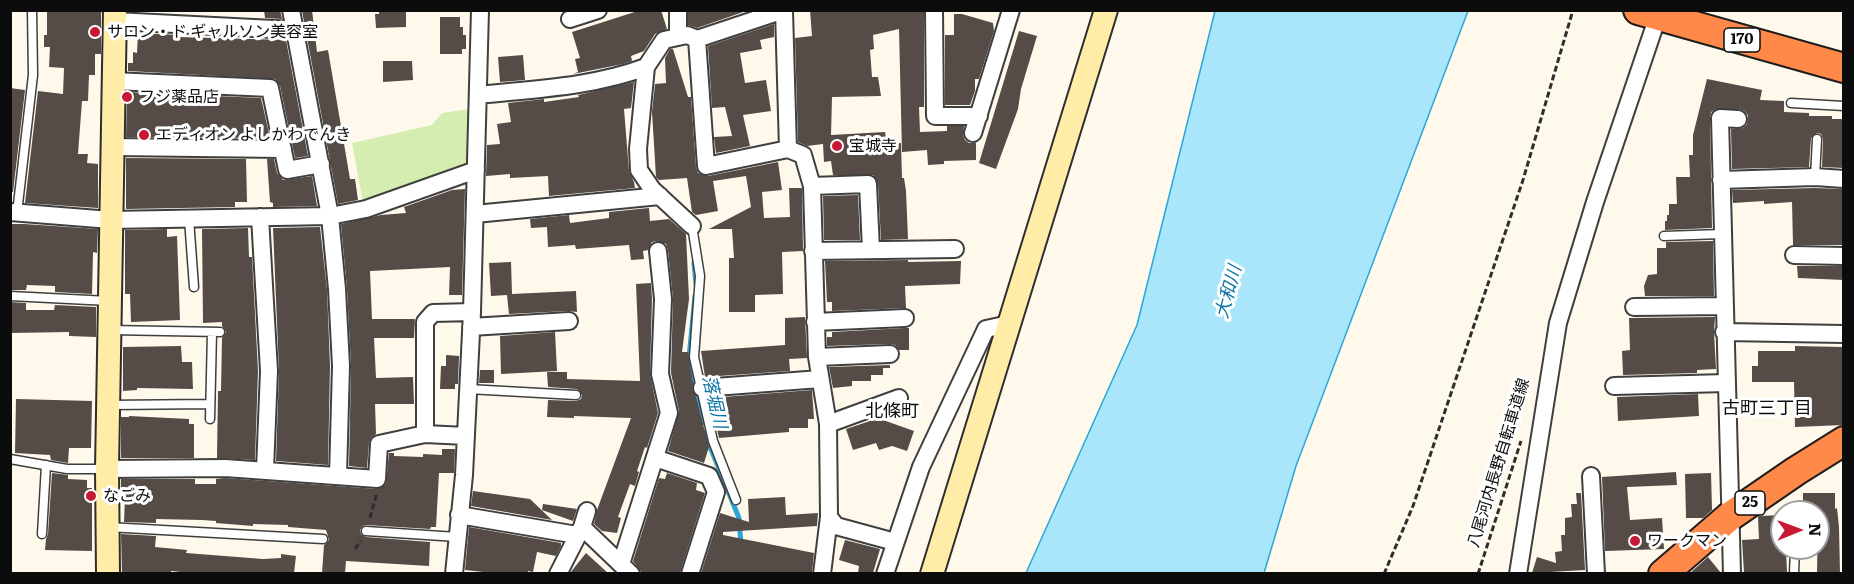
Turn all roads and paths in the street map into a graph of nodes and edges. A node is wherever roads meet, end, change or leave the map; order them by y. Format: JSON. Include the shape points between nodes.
{"nodes":[{"id":1,"x":32,"y":10,"type":"edge"},
{"id":2,"x":291,"y":10,"type":"edge"},
{"id":3,"x":480,"y":10,"type":"edge"},
{"id":4,"x":598,"y":10,"type":"edge"},
{"id":5,"x":678,"y":10,"type":"edge"},
{"id":6,"x":934,"y":10,"type":"edge"},
{"id":7,"x":1011,"y":10,"type":"edge"},
{"id":8,"x":1106,"y":10,"type":"edge"},
{"id":9,"x":1573,"y":10,"type":"edge"},
{"id":10,"x":784,"y":11,"type":"edge"},
{"id":11,"x":1650,"y":12,"type":"edge"},
{"id":12,"x":115,"y":16,"type":"edge"},
{"id":13,"x":570,"y":19,"type":"dead end"},
{"id":14,"x":294,"y":30,"type":"junction"},
{"id":15,"x":678,"y":37,"type":"junction"},
{"id":16,"x":696,"y":39,"type":"junction"},
{"id":17,"x":646,"y":67,"type":"junction"},
{"id":18,"x":1844,"y":68,"type":"edge"},
{"id":19,"x":113,"y":81,"type":"junction"},
{"id":20,"x":478,"y":95,"type":"junction"},
{"id":21,"x":1791,"y":103,"type":"dead end"},
{"id":22,"x":1844,"y":106,"type":"edge"},
{"id":23,"x":979,"y":116,"type":"junction"},
{"id":24,"x":1738,"y":119,"type":"dead end"},
{"id":25,"x":973,"y":133,"type":"dead end"},
{"id":26,"x":1817,"y":139,"type":"dead end"},
{"id":27,"x":113,"y":147,"type":"junction"},
{"id":28,"x":283,"y":149,"type":"junction"},
{"id":29,"x":788,"y":149,"type":"junction"},
{"id":30,"x":321,"y":164,"type":"junction"},
{"id":31,"x":476,"y":170,"type":"junction"},
{"id":32,"x":1815,"y":177,"type":"junction"},
{"id":33,"x":1844,"y":179,"type":"edge"},
{"id":34,"x":1720,"y":180,"type":"junction"},
{"id":35,"x":812,"y":186,"type":"junction"},
{"id":36,"x":660,"y":196,"type":"junction"},
{"id":37,"x":14,"y":213,"type":"edge"},
{"id":38,"x":475,"y":214,"type":"junction"},
{"id":39,"x":330,"y":216,"type":"junction"},
{"id":40,"x":260,"y":217,"type":"junction"},
{"id":41,"x":189,"y":219,"type":"junction"},
{"id":42,"x":111,"y":220,"type":"junction"},
{"id":43,"x":692,"y":226,"type":"joint"},
{"id":44,"x":1722,"y":234,"type":"junction"},
{"id":45,"x":1664,"y":236,"type":"dead end"},
{"id":46,"x":955,"y":249,"type":"dead end"},
{"id":47,"x":871,"y":250,"type":"junction"},
{"id":48,"x":658,"y":251,"type":"dead end"},
{"id":49,"x":813,"y":251,"type":"junction"},
{"id":50,"x":1794,"y":255,"type":"dead end"},
{"id":51,"x":1844,"y":256,"type":"edge"},
{"id":52,"x":194,"y":287,"type":"dead end"},
{"id":53,"x":10,"y":296,"type":"edge"},
{"id":54,"x":110,"y":301,"type":"junction"},
{"id":55,"x":1724,"y":306,"type":"junction"},
{"id":56,"x":1634,"y":307,"type":"dead end"},
{"id":57,"x":905,"y":318,"type":"dead end"},
{"id":58,"x":471,"y":319,"type":"junction"},
{"id":59,"x":569,"y":321,"type":"dead end"},
{"id":60,"x":815,"y":322,"type":"junction"},
{"id":61,"x":1009,"y":324,"type":"junction"},
{"id":62,"x":109,"y":330,"type":"junction"},
{"id":63,"x":1724,"y":332,"type":"junction"},
{"id":64,"x":1844,"y":334,"type":"edge"},
{"id":65,"x":890,"y":354,"type":"dead end"},
{"id":66,"x":817,"y":357,"type":"junction"},
{"id":67,"x":820,"y":379,"type":"junction"},
{"id":68,"x":1726,"y":383,"type":"junction"},
{"id":69,"x":1614,"y":386,"type":"dead end"},
{"id":70,"x":702,"y":388,"type":"junction"},
{"id":71,"x":468,"y":389,"type":"junction"},
{"id":72,"x":576,"y":396,"type":"dead end"},
{"id":73,"x":899,"y":398,"type":"dead end"},
{"id":74,"x":210,"y":404,"type":"junction"},
{"id":75,"x":108,"y":405,"type":"junction"},
{"id":76,"x":210,"y":419,"type":"dead end"},
{"id":77,"x":828,"y":424,"type":"junction"},
{"id":78,"x":425,"y":434,"type":"junction"},
{"id":79,"x":466,"y":436,"type":"junction"},
{"id":80,"x":1522,"y":440,"type":"dead end"},
{"id":81,"x":1839,"y":451,"type":"edge"},
{"id":82,"x":655,"y":458,"type":"junction"},
{"id":83,"x":10,"y":459,"type":"edge"},
{"id":84,"x":46,"y":465,"type":"junction"},
{"id":85,"x":107,"y":469,"type":"junction"},
{"id":86,"x":265,"y":470,"type":"junction"},
{"id":87,"x":338,"y":476,"type":"junction"},
{"id":88,"x":1592,"y":476,"type":"dead end"},
{"id":89,"x":377,"y":479,"type":"junction"},
{"id":90,"x":736,"y":500,"type":"dead end"},
{"id":91,"x":587,"y":511,"type":"dead end"},
{"id":92,"x":459,"y":515,"type":"junction"},
{"id":93,"x":829,"y":517,"type":"junction"},
{"id":94,"x":1729,"y":517,"type":"junction"},
{"id":95,"x":107,"y":527,"type":"junction"},
{"id":96,"x":366,"y":531,"type":"junction"},
{"id":97,"x":579,"y":531,"type":"junction"},
{"id":98,"x":42,"y":534,"type":"dead end"},
{"id":99,"x":457,"y":537,"type":"junction"},
{"id":100,"x":323,"y":539,"type":"dead end"},
{"id":101,"x":894,"y":542,"type":"junction"},
{"id":102,"x":355,"y":549,"type":"dead end"},
{"id":103,"x":626,"y":569,"type":"edge"},
{"id":104,"x":108,"y":573,"type":"edge"},
{"id":105,"x":454,"y":573,"type":"edge"},
{"id":106,"x":558,"y":573,"type":"edge"},
{"id":107,"x":690,"y":573,"type":"edge"},
{"id":108,"x":822,"y":573,"type":"edge"},
{"id":109,"x":885,"y":573,"type":"edge"},
{"id":110,"x":932,"y":573,"type":"edge"},
{"id":111,"x":1384,"y":573,"type":"edge"},
{"id":112,"x":1478,"y":573,"type":"edge"},
{"id":113,"x":1518,"y":573,"type":"edge"},
{"id":114,"x":1596,"y":573,"type":"edge"},
{"id":115,"x":1663,"y":573,"type":"edge"},
{"id":116,"x":1732,"y":573,"type":"edge"}],
"edges":[{"from":1,"to":37,"type":"lane","via":[[33,75]]},
{"from":2,"to":14,"type":"street"},
{"from":3,"to":20,"type":"street"},
{"from":4,"to":13,"type":"street"},
{"from":5,"to":15,"type":"street"},
{"from":6,"to":23,"type":"street","via":[[935,116]]},
{"from":7,"to":23,"type":"street"},
{"from":8,"to":61,"type":"street"},
{"from":9,"to":111,"type":"path","via":[[1523,180],[1413,506]]},
{"from":10,"to":16,"type":"street"},
{"from":10,"to":29,"type":"street"},
{"from":11,"to":18,"type":"highway","number":"170"},
{"from":11,"to":113,"type":"street","via":[[1558,323]]},
{"from":12,"to":14,"type":"street"},
{"from":12,"to":19,"type":"street"},
{"from":14,"to":30,"type":"street"},
{"from":15,"to":16,"type":"street"},
{"from":15,"to":17,"type":"street","via":[[664,40]]},
{"from":16,"to":29,"type":"street","via":[[706,166]]},
{"from":17,"to":20,"type":"street","via":[[580,85]]},
{"from":17,"to":36,"type":"street","via":[[639,170]]},
{"from":19,"to":27,"type":"street"},
{"from":19,"to":28,"type":"street","via":[[270,88]]},
{"from":20,"to":31,"type":"street"},
{"from":21,"to":22,"type":"lane"},
{"from":23,"to":25,"type":"street"},
{"from":24,"to":34,"type":"street","via":[[1720,118]]},
{"from":26,"to":32,"type":"lane"},
{"from":27,"to":28,"type":"street"},
{"from":27,"to":42,"type":"street"},
{"from":28,"to":30,"type":"street","via":[[287,170]]},
{"from":29,"to":35,"type":"street","via":[[803,155]]},
{"from":30,"to":39,"type":"street"},
{"from":31,"to":38,"type":"street"},
{"from":31,"to":39,"type":"street","via":[[366,209]]},
{"from":32,"to":33,"type":"street"},
{"from":32,"to":34,"type":"street"},
{"from":34,"to":44,"type":"street"},
{"from":35,"to":47,"type":"street","via":[[868,184]]},
{"from":35,"to":49,"type":"street"},
{"from":36,"to":38,"type":"street"},
{"from":36,"to":43,"type":"street"},
{"from":37,"to":42,"type":"street"},
{"from":38,"to":58,"type":"street"},
{"from":39,"to":40,"type":"street"},
{"from":39,"to":87,"type":"street","via":[[341,366]]},
{"from":40,"to":41,"type":"street"},
{"from":40,"to":86,"type":"street","via":[[269,371]]},
{"from":41,"to":42,"type":"street"},
{"from":41,"to":52,"type":"lane"},
{"from":42,"to":54,"type":"street"},
{"from":43,"to":70,"type":"lane","via":[[700,276],[694,357]]},
{"from":44,"to":45,"type":"lane"},
{"from":44,"to":55,"type":"street"},
{"from":46,"to":47,"type":"street"},
{"from":47,"to":49,"type":"street"},
{"from":48,"to":82,"type":"street","via":[[663,299],[660,374],[669,413]]},
{"from":49,"to":60,"type":"street"},
{"from":50,"to":51,"type":"street"},
{"from":53,"to":54,"type":"lane"},
{"from":54,"to":62,"type":"street"},
{"from":55,"to":56,"type":"street"},
{"from":55,"to":63,"type":"street"},
{"from":57,"to":60,"type":"street"},
{"from":58,"to":59,"type":"street"},
{"from":58,"to":71,"type":"street"},
{"from":58,"to":78,"type":"street","via":[[433,312],[425,322]]},
{"from":60,"to":66,"type":"street"},
{"from":61,"to":101,"type":"street","via":[[986,329],[921,467]]},
{"from":61,"to":110,"type":"street"},
{"from":62,"to":74,"type":"lane","via":[[216,332]]},
{"from":62,"to":75,"type":"street"},
{"from":63,"to":64,"type":"street"},
{"from":63,"to":68,"type":"street"},
{"from":65,"to":66,"type":"street"},
{"from":66,"to":67,"type":"street"},
{"from":67,"to":70,"type":"street"},
{"from":67,"to":77,"type":"street"},
{"from":68,"to":69,"type":"street"},
{"from":68,"to":94,"type":"street"},
{"from":70,"to":90,"type":"lane","via":[[713,441]]},
{"from":71,"to":72,"type":"lane"},
{"from":71,"to":79,"type":"street"},
{"from":73,"to":77,"type":"street"},
{"from":74,"to":75,"type":"lane"},
{"from":74,"to":76,"type":"lane"},
{"from":75,"to":85,"type":"street"},
{"from":77,"to":93,"type":"street"},
{"from":78,"to":79,"type":"street"},
{"from":78,"to":89,"type":"street","via":[[379,444]]},
{"from":79,"to":92,"type":"street"},
{"from":80,"to":112,"type":"path","name":"八尾河内長野自転車道線"},
{"from":81,"to":94,"type":"highway","number":"25","via":[[1796,471]]},
{"from":82,"to":103,"type":"street"},
{"from":82,"to":107,"type":"street","via":[[709,476],[716,492]]},
{"from":83,"to":84,"type":"lane"},
{"from":84,"to":85,"type":"lane"},
{"from":84,"to":98,"type":"lane"},
{"from":85,"to":86,"type":"street"},
{"from":85,"to":95,"type":"street"},
{"from":86,"to":87,"type":"street"},
{"from":87,"to":89,"type":"street"},
{"from":88,"to":114,"type":"street"},
{"from":89,"to":96,"type":"path","via":[[377,496]]},
{"from":91,"to":97,"type":"street"},
{"from":92,"to":97,"type":"street"},
{"from":92,"to":99,"type":"street"},
{"from":93,"to":101,"type":"street","via":[[836,526]]},
{"from":93,"to":108,"type":"street"},
{"from":94,"to":115,"type":"highway","number":"25"},
{"from":94,"to":116,"type":"street"},
{"from":95,"to":100,"type":"lane"},
{"from":95,"to":104,"type":"street"},
{"from":96,"to":99,"type":"lane"},
{"from":96,"to":102,"type":"path"},
{"from":97,"to":103,"type":"street"},
{"from":97,"to":106,"type":"street"},
{"from":99,"to":105,"type":"street"},
{"from":101,"to":109,"type":"street"}]}
